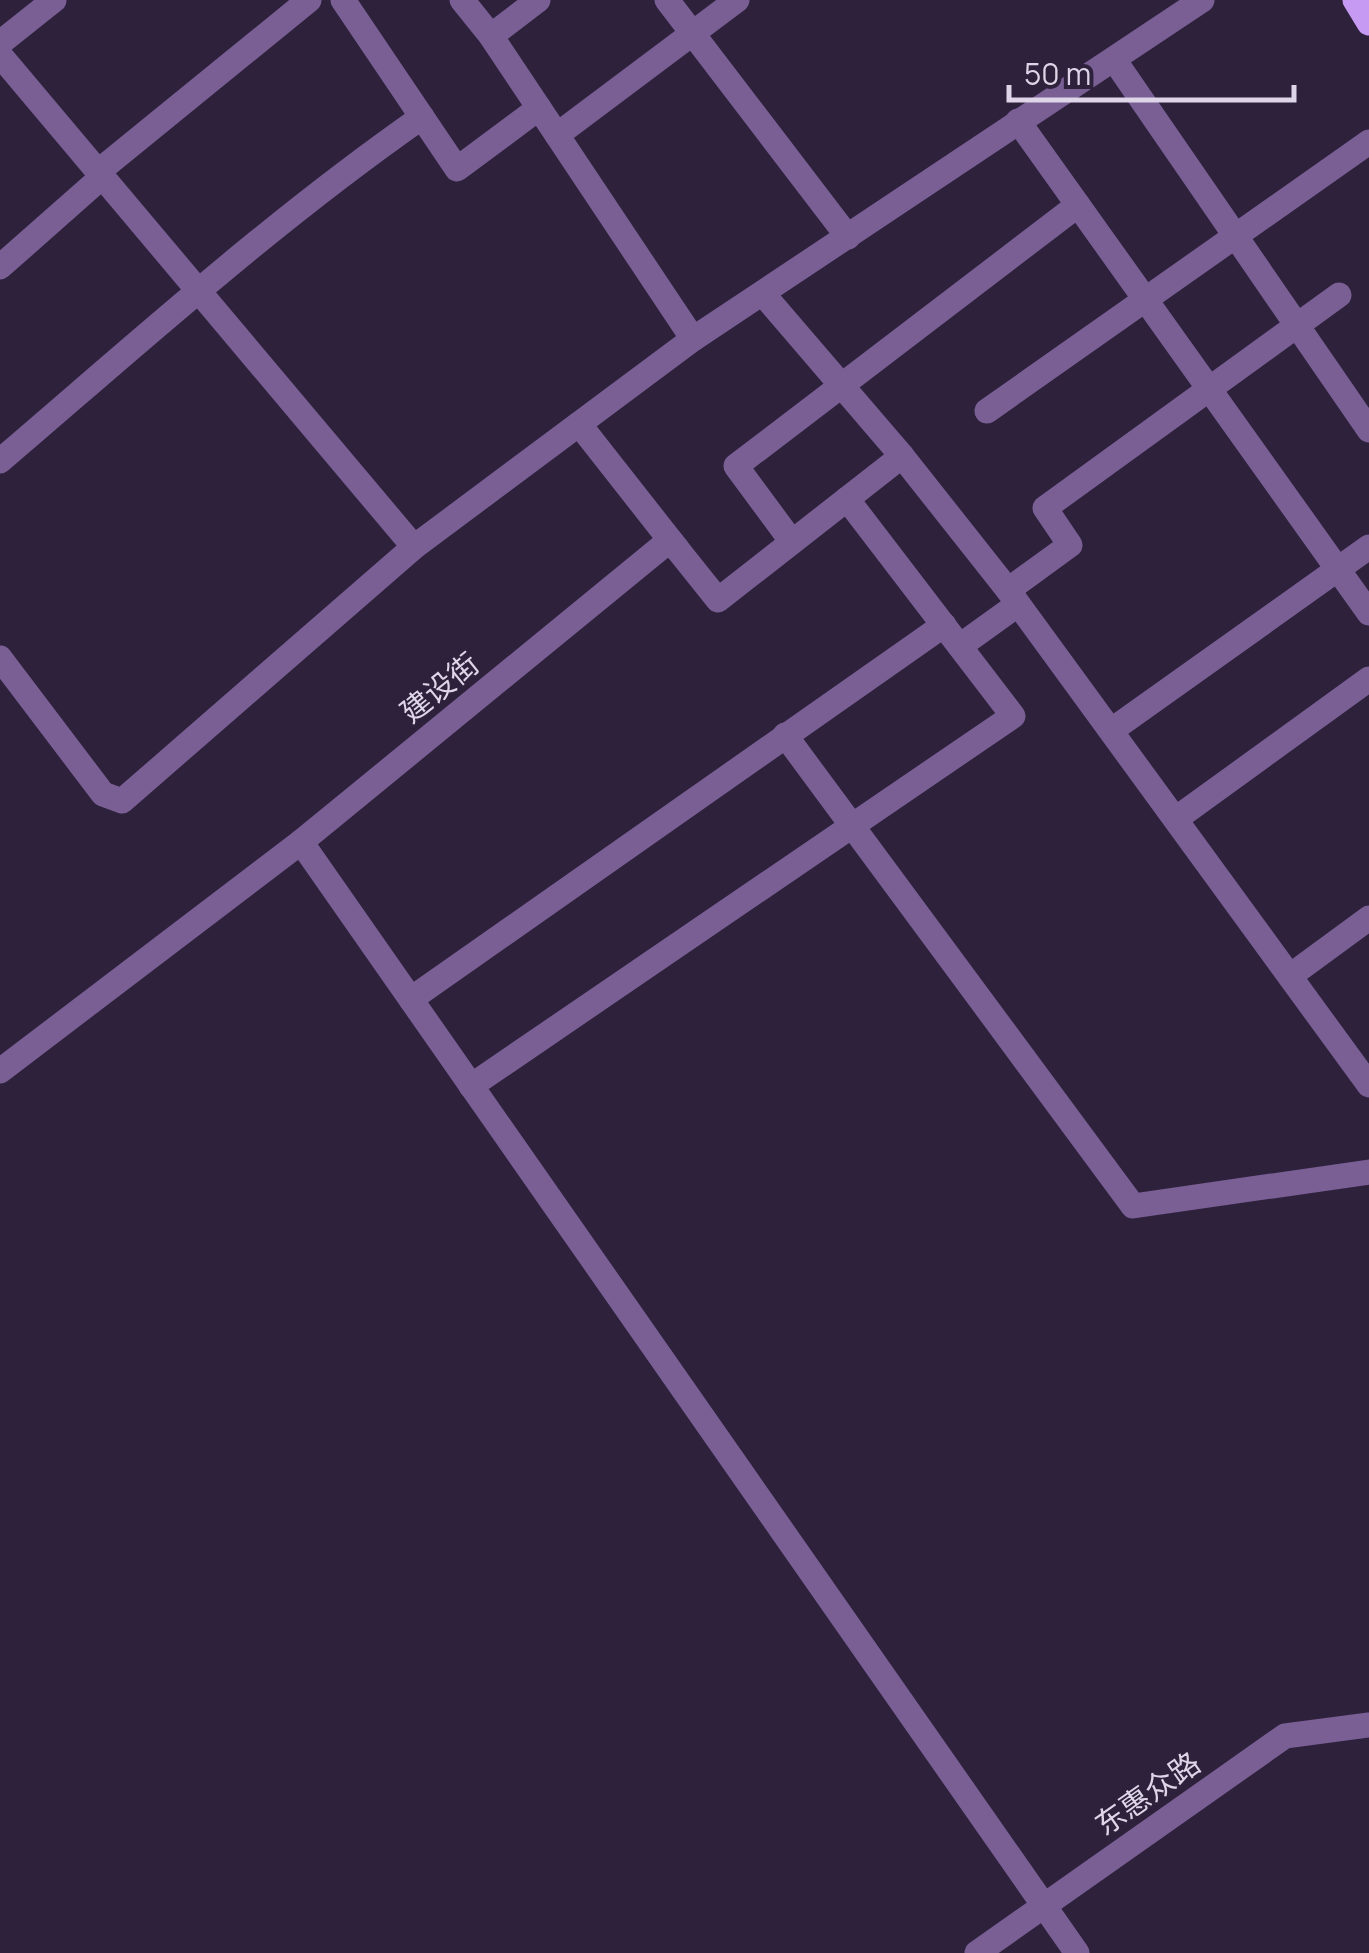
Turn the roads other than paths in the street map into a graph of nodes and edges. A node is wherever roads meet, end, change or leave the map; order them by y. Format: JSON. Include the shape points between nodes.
{"nodes":[{"id":1,"x":54,"y":0,"type":"edge"},
{"id":2,"x":309,"y":0,"type":"edge"},
{"id":3,"x":343,"y":0,"type":"edge"},
{"id":4,"x":462,"y":0,"type":"edge"},
{"id":5,"x":538,"y":0,"type":"edge"},
{"id":6,"x":667,"y":0,"type":"edge"},
{"id":7,"x":738,"y":0,"type":"edge"},
{"id":8,"x":1202,"y":0,"type":"edge"},
{"id":9,"x":1355,"y":0,"type":"edge"},
{"id":10,"x":1369,"y":23,"type":"edge"},
{"id":11,"x":692,"y":34,"type":"junction"},
{"id":12,"x":491,"y":36,"type":"junction"},
{"id":13,"x":0,"y":43,"type":"edge"},
{"id":14,"x":0,"y":55,"type":"edge"},
{"id":15,"x":1115,"y":61,"type":"junction"},
{"id":16,"x":540,"y":108,"type":"junction"},
{"id":17,"x":422,"y":117,"type":"junction"},
{"id":18,"x":1018,"y":121,"type":"junction"},
{"id":19,"x":557,"y":135,"type":"junction"},
{"id":20,"x":1369,"y":142,"type":"edge"},
{"id":21,"x":101,"y":173,"type":"junction"},
{"id":22,"x":1078,"y":205,"type":"junction"},
{"id":23,"x":848,"y":236,"type":"junction"},
{"id":24,"x":1235,"y":236,"type":"junction"},
{"id":25,"x":0,"y":267,"type":"edge"},
{"id":26,"x":199,"y":290,"type":"junction"},
{"id":27,"x":763,"y":294,"type":"junction"},
{"id":28,"x":1339,"y":296,"type":"dead end"},
{"id":29,"x":1146,"y":300,"type":"junction"},
{"id":30,"x":1297,"y":326,"type":"junction"},
{"id":31,"x":693,"y":339,"type":"junction"},
{"id":32,"x":842,"y":386,"type":"junction"},
{"id":33,"x":1209,"y":389,"type":"junction"},
{"id":34,"x":987,"y":411,"type":"dead end"},
{"id":35,"x":579,"y":424,"type":"junction"},
{"id":36,"x":1369,"y":430,"type":"edge"},
{"id":37,"x":902,"y":456,"type":"junction"},
{"id":38,"x":0,"y":461,"type":"edge"},
{"id":39,"x":847,"y":499,"type":"junction"},
{"id":40,"x":670,"y":540,"type":"junction"},
{"id":41,"x":792,"y":542,"type":"junction"},
{"id":42,"x":414,"y":547,"type":"junction"},
{"id":43,"x":1369,"y":547,"type":"edge"},
{"id":44,"x":1337,"y":568,"type":"junction"},
{"id":45,"x":1013,"y":597,"type":"junction"},
{"id":46,"x":1369,"y":614,"type":"edge"},
{"id":47,"x":944,"y":625,"type":"junction"},
{"id":48,"x":960,"y":646,"type":"junction"},
{"id":49,"x":0,"y":658,"type":"edge"},
{"id":50,"x":1369,"y":679,"type":"edge"},
{"id":51,"x":1112,"y":730,"type":"junction"},
{"id":52,"x":785,"y":736,"type":"junction"},
{"id":53,"x":1177,"y":818,"type":"junction"},
{"id":54,"x":851,"y":827,"type":"junction"},
{"id":55,"x":301,"y":842,"type":"junction"},
{"id":56,"x":1369,"y":918,"type":"edge"},
{"id":57,"x":1290,"y":976,"type":"junction"},
{"id":58,"x":411,"y":999,"type":"junction"},
{"id":59,"x":0,"y":1070,"type":"edge"},
{"id":60,"x":471,"y":1086,"type":"junction"},
{"id":61,"x":1369,"y":1086,"type":"edge"},
{"id":62,"x":1369,"y":1172,"type":"edge"},
{"id":63,"x":1369,"y":1725,"type":"edge"},
{"id":64,"x":1042,"y":1906,"type":"junction"},
{"id":65,"x":977,"y":1953,"type":"edge"},
{"id":66,"x":1077,"y":1953,"type":"edge"}],
"edges":[{"from":1,"to":13,"type":"street"},
{"from":2,"to":21,"type":"street"},
{"from":3,"to":17,"type":"street"},
{"from":4,"to":12,"type":"street"},
{"from":5,"to":12,"type":"street"},
{"from":6,"to":11,"type":"street"},
{"from":7,"to":11,"type":"street"},
{"from":8,"to":15,"type":"street"},
{"from":9,"to":10,"type":"main road"},
{"from":11,"to":19,"type":"street"},
{"from":11,"to":23,"type":"street"},
{"from":12,"to":16,"type":"street"},
{"from":14,"to":21,"type":"street"},
{"from":15,"to":18,"type":"street"},
{"from":15,"to":24,"type":"street"},
{"from":16,"to":17,"type":"street","via":[[457,169]]},
{"from":16,"to":19,"type":"street"},
{"from":17,"to":26,"type":"street"},
{"from":18,"to":22,"type":"street"},
{"from":18,"to":23,"type":"street"},
{"from":19,"to":31,"type":"street"},
{"from":20,"to":24,"type":"street"},
{"from":21,"to":25,"type":"street"},
{"from":21,"to":26,"type":"street"},
{"from":22,"to":29,"type":"street"},
{"from":22,"to":32,"type":"street"},
{"from":23,"to":27,"type":"street"},
{"from":24,"to":29,"type":"street"},
{"from":24,"to":30,"type":"street"},
{"from":26,"to":38,"type":"street"},
{"from":26,"to":42,"type":"street"},
{"from":27,"to":31,"type":"street"},
{"from":27,"to":32,"type":"street"},
{"from":28,"to":30,"type":"street"},
{"from":29,"to":33,"type":"street"},
{"from":29,"to":34,"type":"street"},
{"from":30,"to":33,"type":"street"},
{"from":30,"to":36,"type":"street"},
{"from":31,"to":35,"type":"street"},
{"from":32,"to":37,"type":"street"},
{"from":32,"to":41,"type":"street","via":[[736,466]]},
{"from":33,"to":44,"type":"street"},
{"from":33,"to":45,"type":"street","via":[[1045,508],[1070,545]]},
{"from":35,"to":40,"type":"street"},
{"from":35,"to":42,"type":"street"},
{"from":37,"to":39,"type":"street"},
{"from":37,"to":45,"type":"street"},
{"from":39,"to":41,"type":"street"},
{"from":39,"to":47,"type":"street"},
{"from":40,"to":41,"type":"street","via":[[718,600]]},
{"from":40,"to":55,"type":"street","name":"建设街"},
{"from":42,"to":49,"type":"street","via":[[122,801],[103,794]]},
{"from":43,"to":44,"type":"street"},
{"from":44,"to":46,"type":"street"},
{"from":44,"to":51,"type":"street"},
{"from":45,"to":48,"type":"street"},
{"from":45,"to":51,"type":"street"},
{"from":47,"to":48,"type":"street"},
{"from":47,"to":52,"type":"street"},
{"from":48,"to":54,"type":"street","via":[[1014,716]]},
{"from":50,"to":53,"type":"street"},
{"from":51,"to":53,"type":"street"},
{"from":52,"to":54,"type":"street"},
{"from":52,"to":58,"type":"street"},
{"from":53,"to":57,"type":"street"},
{"from":54,"to":60,"type":"street"},
{"from":54,"to":62,"type":"street","via":[[1133,1206]]},
{"from":55,"to":58,"type":"street"},
{"from":55,"to":59,"type":"street","name":"建设街"},
{"from":56,"to":57,"type":"street"},
{"from":57,"to":61,"type":"street"},
{"from":58,"to":60,"type":"street"},
{"from":60,"to":64,"type":"street"},
{"from":63,"to":64,"type":"street","name":"东惠众路","via":[[1285,1736]]},
{"from":64,"to":65,"type":"street","name":"东惠众路"},
{"from":64,"to":66,"type":"street"}]}
